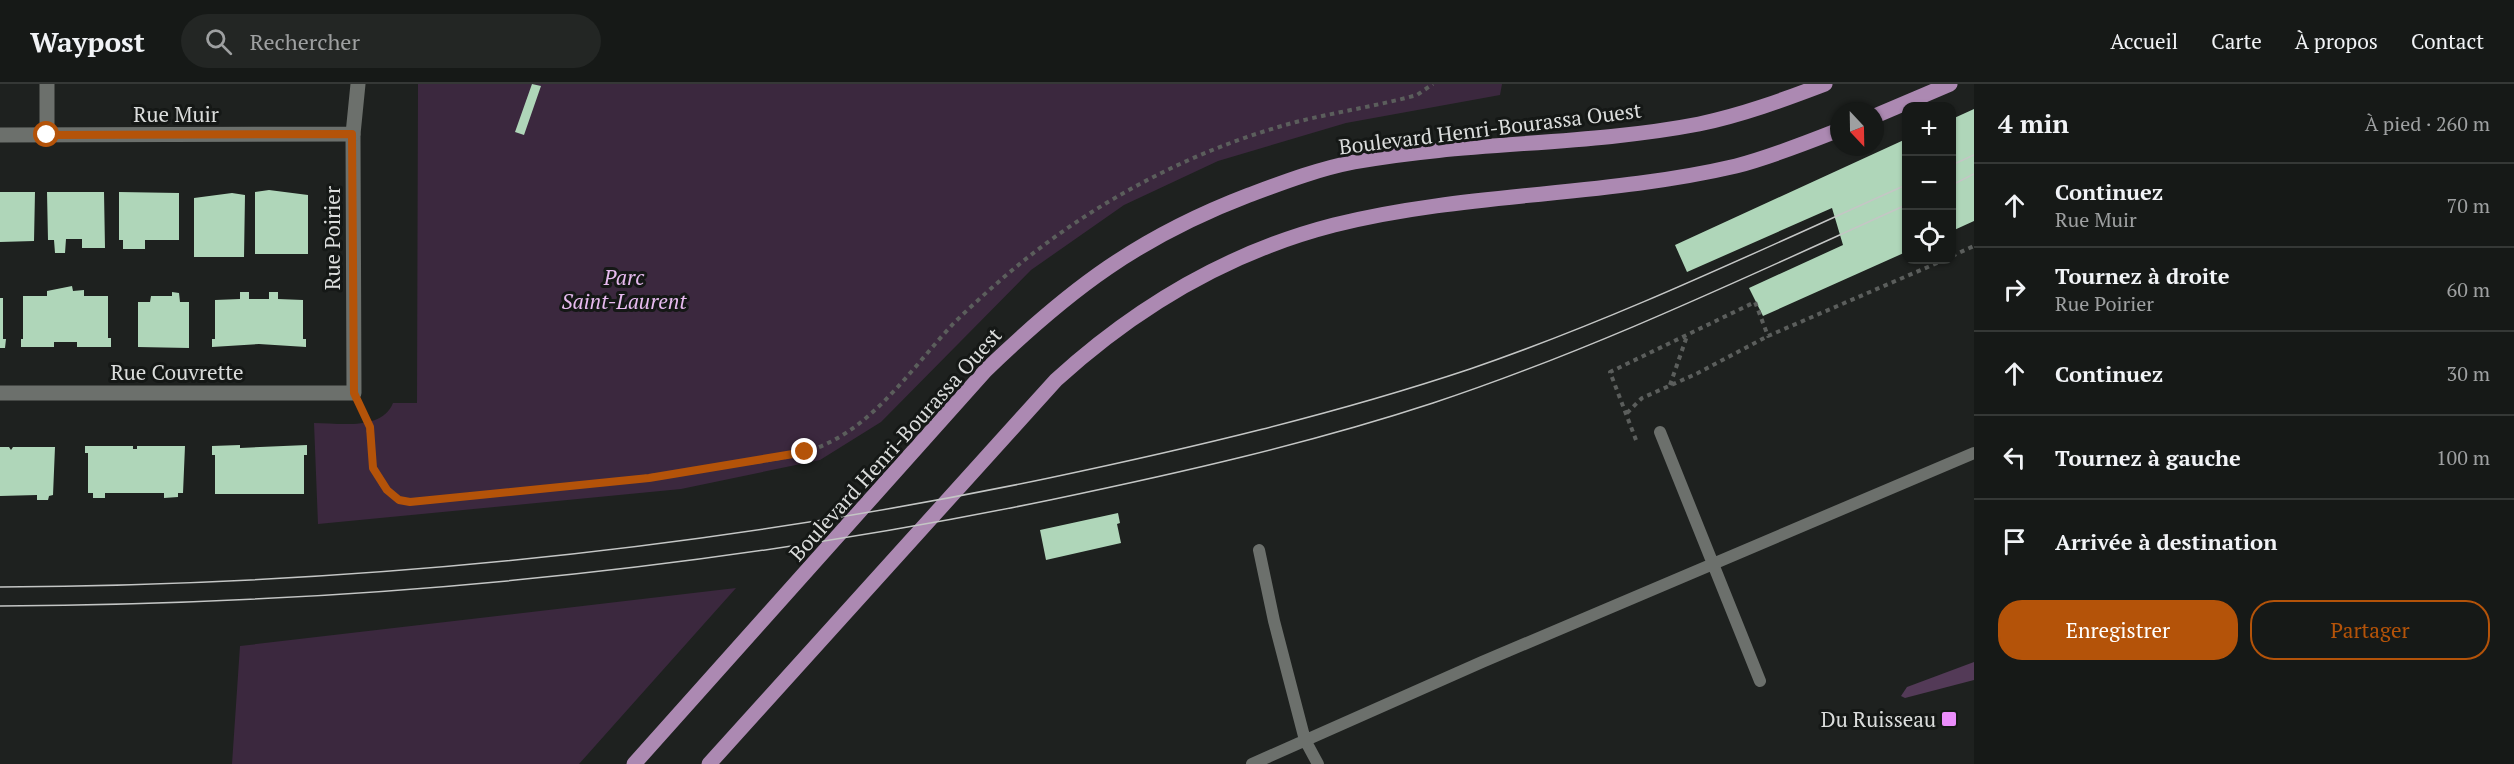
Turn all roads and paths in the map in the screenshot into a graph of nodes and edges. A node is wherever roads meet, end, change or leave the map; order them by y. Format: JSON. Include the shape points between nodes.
{"nodes":[{"id":1,"x":48,"y":84,"type":"edge"},
{"id":2,"x":358,"y":84,"type":"edge"},
{"id":3,"x":1434,"y":84,"type":"edge"},
{"id":4,"x":1825,"y":84,"type":"edge"},
{"id":5,"x":1950,"y":84,"type":"edge"},
{"id":6,"x":1884,"y":112,"type":"edge"},
{"id":7,"x":1830,"y":133,"type":"edge"},
{"id":8,"x":352,"y":134,"type":"junction"},
{"id":9,"x":0,"y":135,"type":"edge"},
{"id":10,"x":47,"y":135,"type":"junction"},
{"id":11,"x":1974,"y":246,"type":"edge"},
{"id":12,"x":1956,"y":254,"type":"edge"},
{"id":13,"x":1935,"y":264,"type":"edge"},
{"id":14,"x":1688,"y":335,"type":"junction"},
{"id":15,"x":1768,"y":336,"type":"junction"},
{"id":16,"x":1670,"y":386,"type":"junction"},
{"id":17,"x":0,"y":393,"type":"edge"},
{"id":18,"x":354,"y":393,"type":"junction"},
{"id":19,"x":1627,"y":413,"type":"junction"},
{"id":20,"x":1660,"y":432,"type":"dead end"},
{"id":21,"x":1636,"y":440,"type":"dead end"},
{"id":22,"x":1974,"y":453,"type":"edge"},
{"id":23,"x":1259,"y":550,"type":"dead end"},
{"id":24,"x":1713,"y":564,"type":"junction"},
{"id":25,"x":1760,"y":681,"type":"dead end"},
{"id":26,"x":1305,"y":740,"type":"junction"},
{"id":27,"x":634,"y":764,"type":"edge"},
{"id":28,"x":709,"y":764,"type":"edge"},
{"id":29,"x":1252,"y":764,"type":"edge"},
{"id":30,"x":1318,"y":764,"type":"edge"}],
"edges":[{"from":1,"to":10,"type":"street"},
{"from":2,"to":8,"type":"street","name":"Rue Poirier"},
{"from":3,"to":18,"type":"path","via":[[1408,98],[1296,122],[1230,143],[1109,201],[1004,277],[851,429],[830,443],[805,452],[649,478],[410,502],[399,500],[387,490],[373,468],[370,427]]},
{"from":4,"to":27,"type":"main road","name":"Boulevard Henri-Bourassa Ouest","via":[[1765,107],[1696,124],[1630,134],[1449,149],[1326,168],[1208,210],[1128,252],[1042,317],[986,370]]},
{"from":5,"to":6,"type":"main road"},
{"from":7,"to":28,"type":"main road","via":[[1709,172],[1423,209],[1335,225],[1202,276],[1113,331],[1056,380]]},
{"from":8,"to":10,"type":"street","name":"Rue Muir"},
{"from":8,"to":18,"type":"street","name":"Rue Poirier"},
{"from":9,"to":10,"type":"street","name":"Rue Muir"},
{"from":11,"to":12,"type":"path"},
{"from":13,"to":15,"type":"path"},
{"from":14,"to":15,"type":"path","via":[[1755,302]]},
{"from":14,"to":16,"type":"path"},
{"from":14,"to":19,"type":"path","via":[[1610,372]]},
{"from":15,"to":16,"type":"path"},
{"from":16,"to":19,"type":"path","via":[[1642,398]]},
{"from":17,"to":18,"type":"street","name":"Rue Couvrette"},
{"from":19,"to":21,"type":"path"},
{"from":20,"to":24,"type":"lane"},
{"from":22,"to":24,"type":"lane"},
{"from":23,"to":26,"type":"lane"},
{"from":24,"to":25,"type":"lane"},
{"from":24,"to":26,"type":"lane"},
{"from":26,"to":29,"type":"lane"},
{"from":26,"to":30,"type":"lane"}]}
